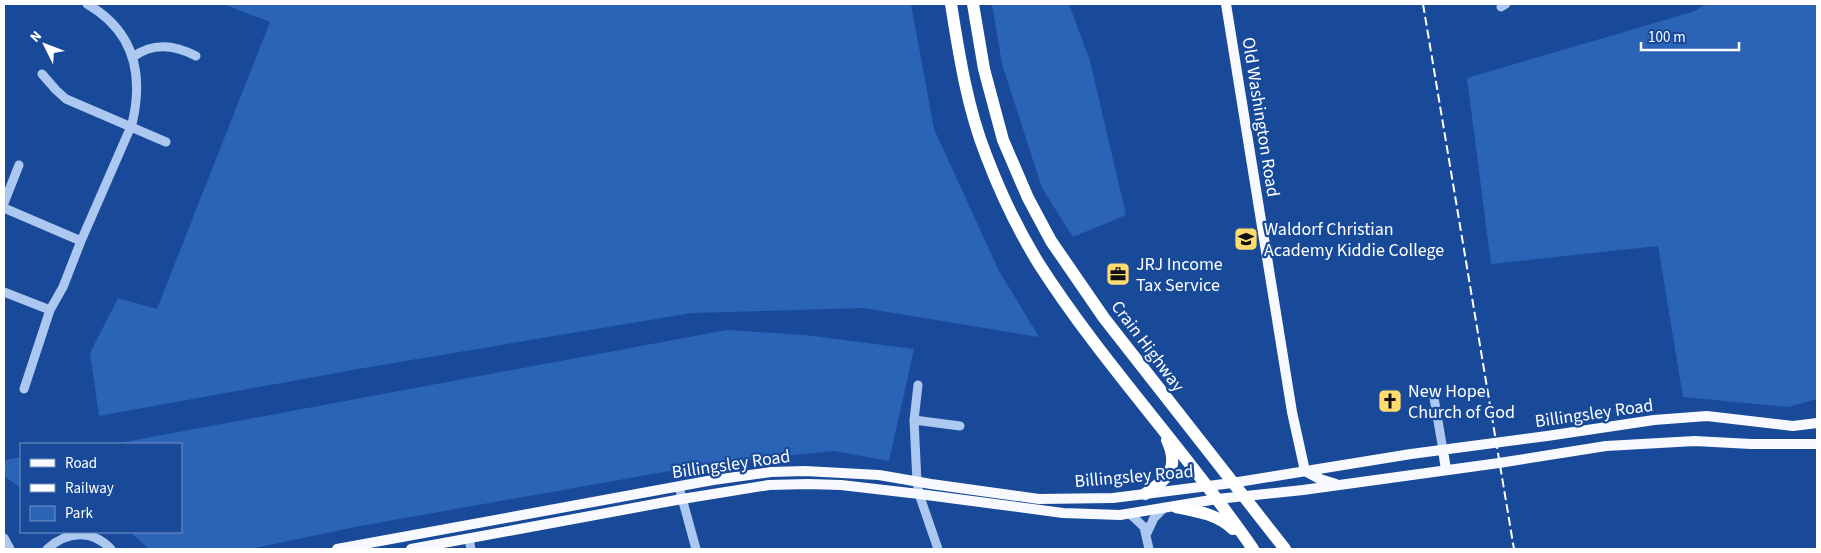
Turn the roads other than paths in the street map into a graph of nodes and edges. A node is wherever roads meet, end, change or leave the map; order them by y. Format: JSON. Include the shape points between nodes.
{"nodes":[{"id":1,"x":87,"y":4,"type":"edge"},
{"id":2,"x":951,"y":4,"type":"edge"},
{"id":3,"x":973,"y":4,"type":"edge"},
{"id":4,"x":1226,"y":4,"type":"edge"},
{"id":5,"x":133,"y":56,"type":"junction"},
{"id":6,"x":196,"y":56,"type":"dead end"},
{"id":7,"x":42,"y":74,"type":"dead end"},
{"id":8,"x":130,"y":126,"type":"junction"},
{"id":9,"x":166,"y":142,"type":"dead end"},
{"id":10,"x":19,"y":165,"type":"dead end"},
{"id":11,"x":4,"y":203,"type":"edge"},
{"id":12,"x":4,"y":208,"type":"edge"},
{"id":13,"x":81,"y":241,"type":"junction"},
{"id":14,"x":4,"y":292,"type":"edge"},
{"id":15,"x":50,"y":310,"type":"junction"},
{"id":16,"x":918,"y":385,"type":"dead end"},
{"id":17,"x":24,"y":389,"type":"dead end"},
{"id":18,"x":1434,"y":398,"type":"dead end"},
{"id":19,"x":914,"y":420,"type":"junction"},
{"id":20,"x":1817,"y":423,"type":"edge"},
{"id":21,"x":960,"y":426,"type":"dead end"},
{"id":22,"x":1160,"y":427,"type":"junction"},
{"id":23,"x":1817,"y":444,"type":"edge"},
{"id":24,"x":1443,"y":450,"type":"junction"},
{"id":25,"x":1446,"y":470,"type":"junction"},
{"id":26,"x":1305,"y":471,"type":"junction"},
{"id":27,"x":918,"y":482,"type":"junction"},
{"id":28,"x":1232,"y":482,"type":"junction"},
{"id":29,"x":1207,"y":485,"type":"junction"},
{"id":30,"x":1342,"y":485,"type":"junction"},
{"id":31,"x":679,"y":488,"type":"junction"},
{"id":32,"x":920,"y":494,"type":"junction"},
{"id":33,"x":1145,"y":494,"type":"junction"},
{"id":34,"x":1243,"y":498,"type":"junction"},
{"id":35,"x":682,"y":499,"type":"junction"},
{"id":36,"x":1217,"y":499,"type":"junction"},
{"id":37,"x":1169,"y":508,"type":"junction"},
{"id":38,"x":1130,"y":514,"type":"junction"},
{"id":39,"x":1147,"y":533,"type":"junction"},
{"id":40,"x":4,"y":538,"type":"edge"},
{"id":41,"x":470,"y":544,"type":"edge"},
{"id":42,"x":1251,"y":547,"type":"edge"},
{"id":43,"x":10,"y":549,"type":"edge"},
{"id":44,"x":46,"y":549,"type":"edge"},
{"id":45,"x":112,"y":549,"type":"edge"},
{"id":46,"x":337,"y":549,"type":"edge"},
{"id":47,"x":411,"y":549,"type":"edge"},
{"id":48,"x":696,"y":549,"type":"edge"},
{"id":49,"x":938,"y":549,"type":"edge"},
{"id":50,"x":1149,"y":549,"type":"edge"},
{"id":51,"x":1285,"y":549,"type":"edge"}],
"edges":[{"from":1,"to":5,"type":"street","via":[[115,25]]},
{"from":2,"to":22,"type":"highway","via":[[980,138],[1014,218],[1052,282]]},
{"from":3,"to":28,"type":"highway","name":"Crain Highway","via":[[984,69],[1003,140],[1051,241],[1104,318]]},
{"from":4,"to":26,"type":"main road","name":"Old Washington Road","via":[[1292,412]]},
{"from":5,"to":6,"type":"street","via":[[164,46]]},
{"from":5,"to":8,"type":"street","via":[[138,84],[136,108]]},
{"from":7,"to":8,"type":"street","via":[[66,99]]},
{"from":8,"to":9,"type":"street"},
{"from":8,"to":13,"type":"street"},
{"from":10,"to":11,"type":"street"},
{"from":12,"to":13,"type":"street"},
{"from":13,"to":15,"type":"street"},
{"from":14,"to":15,"type":"street"},
{"from":15,"to":17,"type":"street"},
{"from":16,"to":19,"type":"street"},
{"from":18,"to":24,"type":"street"},
{"from":19,"to":21,"type":"street"},
{"from":19,"to":27,"type":"street"},
{"from":20,"to":24,"type":"main road","name":"Billingsley Road","via":[[1793,426],[1707,416],[1654,420]]},
{"from":22,"to":29,"type":"highway"},
{"from":22,"to":33,"type":"highway","via":[[1173,464],[1165,478]]},
{"from":23,"to":25,"type":"main road","name":"Billingsley Road","via":[[1647,443]]},
{"from":24,"to":25,"type":"main road"},
{"from":24,"to":26,"type":"main road","name":"Billingsley Road"},
{"from":25,"to":30,"type":"main road","name":"Billingsley Road"},
{"from":26,"to":28,"type":"main road","name":"Billingsley Road"},
{"from":26,"to":30,"type":"main road"},
{"from":27,"to":31,"type":"main road","name":"Billingsley Road","via":[[879,475],[788,471],[713,480]]},
{"from":27,"to":32,"type":"street"},
{"from":27,"to":33,"type":"main road","name":"Billingsley Road","via":[[1039,499]]},
{"from":28,"to":29,"type":"main road","name":"Billingsley Road"},
{"from":28,"to":34,"type":"highway","name":"Crain Highway"},
{"from":29,"to":33,"type":"main road","name":"Billingsley Road"},
{"from":29,"to":36,"type":"highway"},
{"from":30,"to":34,"type":"main road","name":"Billingsley Road"},
{"from":31,"to":35,"type":"street"},
{"from":31,"to":46,"type":"main road","name":"Billingsley Road"},
{"from":32,"to":35,"type":"main road","name":"Billingsley Road","via":[[808,484],[769,485]]},
{"from":32,"to":38,"type":"main road","name":"Billingsley Road","via":[[1063,513]]},
{"from":32,"to":49,"type":"street"},
{"from":34,"to":36,"type":"main road","name":"Billingsley Road"},
{"from":34,"to":51,"type":"highway","name":"Crain Highway"},
{"from":35,"to":41,"type":"main road","name":"Billingsley Road"},
{"from":35,"to":48,"type":"street"},
{"from":36,"to":37,"type":"main road","name":"Billingsley Road"},
{"from":36,"to":42,"type":"highway"},
{"from":37,"to":38,"type":"main road","name":"Billingsley Road"},
{"from":37,"to":39,"type":"street","via":[[1150,524]]},
{"from":37,"to":42,"type":"highway","via":[[1218,518]]},
{"from":38,"to":39,"type":"street"},
{"from":39,"to":50,"type":"street"},
{"from":40,"to":43,"type":"street"},
{"from":41,"to":47,"type":"main road","name":"Billingsley Road"},
{"from":44,"to":45,"type":"street","via":[[73,534],[97,537]]}]}
